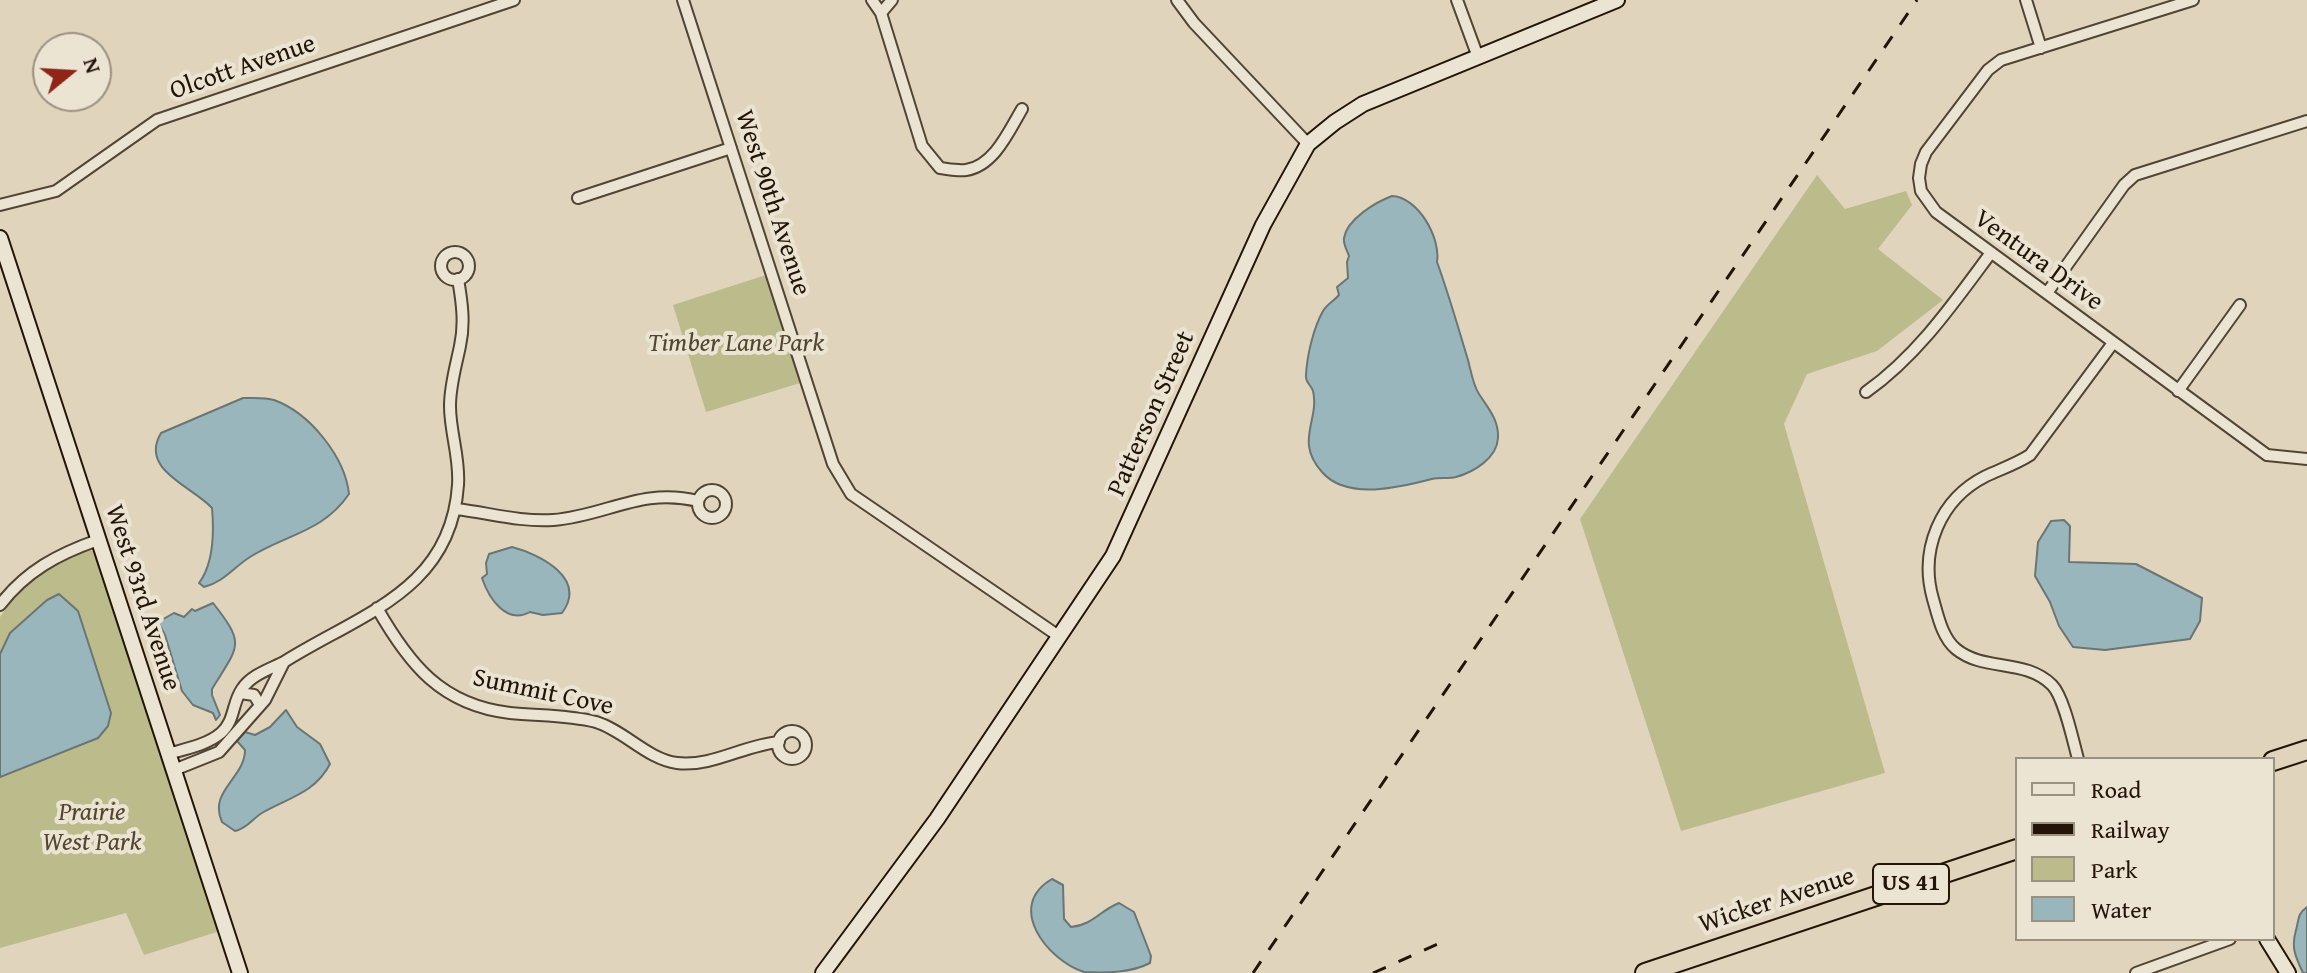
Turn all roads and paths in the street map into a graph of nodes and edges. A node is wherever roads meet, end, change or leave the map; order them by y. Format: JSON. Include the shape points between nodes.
{"nodes":[{"id":1,"x":514,"y":0,"type":"edge"},
{"id":2,"x":683,"y":0,"type":"edge"},
{"id":3,"x":872,"y":0,"type":"edge"},
{"id":4,"x":892,"y":0,"type":"edge"},
{"id":5,"x":1177,"y":0,"type":"edge"},
{"id":6,"x":1457,"y":0,"type":"edge"},
{"id":7,"x":1617,"y":0,"type":"edge"},
{"id":8,"x":2026,"y":0,"type":"edge"},
{"id":9,"x":2193,"y":0,"type":"edge"},
{"id":10,"x":881,"y":13,"type":"junction"},
{"id":11,"x":2041,"y":48,"type":"junction"},
{"id":12,"x":1478,"y":57,"type":"junction"},
{"id":13,"x":1022,"y":109,"type":"dead end"},
{"id":14,"x":2307,"y":121,"type":"edge"},
{"id":15,"x":1308,"y":144,"type":"junction"},
{"id":16,"x":731,"y":148,"type":"junction"},
{"id":17,"x":578,"y":198,"type":"dead end"},
{"id":18,"x":0,"y":205,"type":"edge"},
{"id":19,"x":0,"y":238,"type":"edge"},
{"id":20,"x":1990,"y":254,"type":"junction"},
{"id":21,"x":5,"y":273,"type":"edge"},
{"id":22,"x":458,"y":279,"type":"dead end"},
{"id":23,"x":2047,"y":293,"type":"junction"},
{"id":24,"x":2240,"y":305,"type":"dead end"},
{"id":25,"x":2113,"y":343,"type":"junction"},
{"id":26,"x":2178,"y":391,"type":"junction"},
{"id":27,"x":1866,"y":392,"type":"dead end"},
{"id":28,"x":2307,"y":459,"type":"edge"},
{"id":29,"x":698,"y":501,"type":"dead end"},
{"id":30,"x":456,"y":509,"type":"junction"},
{"id":31,"x":98,"y":540,"type":"junction"},
{"id":32,"x":0,"y":605,"type":"edge"},
{"id":33,"x":377,"y":608,"type":"junction"},
{"id":34,"x":1060,"y":637,"type":"junction"},
{"id":35,"x":284,"y":662,"type":"junction"},
{"id":36,"x":240,"y":693,"type":"junction"},
{"id":37,"x":260,"y":705,"type":"junction"},
{"id":38,"x":230,"y":730,"type":"junction"},
{"id":39,"x":779,"y":742,"type":"dead end"},
{"id":40,"x":2307,"y":750,"type":"edge"},
{"id":41,"x":168,"y":754,"type":"junction"},
{"id":42,"x":2077,"y":757,"type":"edge"},
{"id":43,"x":2275,"y":760,"type":"edge"},
{"id":44,"x":174,"y":770,"type":"junction"},
{"id":45,"x":2015,"y":850,"type":"edge"},
{"id":46,"x":2224,"y":941,"type":"edge"},
{"id":47,"x":2268,"y":941,"type":"edge"},
{"id":48,"x":240,"y":973,"type":"edge"},
{"id":49,"x":823,"y":973,"type":"edge"},
{"id":50,"x":1645,"y":973,"type":"edge"},
{"id":51,"x":2136,"y":973,"type":"edge"},
{"id":52,"x":2288,"y":973,"type":"edge"}],
"edges":[{"from":1,"to":18,"type":"street","name":"Olcott Avenue","via":[[157,120],[56,191]]},
{"from":2,"to":16,"type":"street","name":"West 90th Avenue"},
{"from":3,"to":10,"type":"street"},
{"from":4,"to":10,"type":"street"},
{"from":5,"to":15,"type":"street"},
{"from":6,"to":12,"type":"street"},
{"from":7,"to":12,"type":"street","name":"Patterson Street"},
{"from":8,"to":11,"type":"street"},
{"from":9,"to":11,"type":"street","name":"Ventura Drive"},
{"from":10,"to":13,"type":"street","via":[[922,146],[940,168],[965,171],[982,165]]},
{"from":11,"to":20,"type":"street","name":"Ventura Drive","via":[[2001,60],[1988,70],[1921,164],[1919,178],[1927,202]]},
{"from":12,"to":15,"type":"street","name":"Patterson Street","via":[[1363,104]]},
{"from":14,"to":23,"type":"street","via":[[2135,175]]},
{"from":15,"to":34,"type":"street","name":"Patterson Street","via":[[1263,225],[1119,545]]},
{"from":16,"to":17,"type":"street"},
{"from":16,"to":34,"type":"street","name":"West 90th Avenue","via":[[833,464],[851,494]]},
{"from":19,"to":21,"type":"street","name":"West 93rd Avenue"},
{"from":20,"to":23,"type":"street","name":"Ventura Drive"},
{"from":20,"to":27,"type":"street","via":[[1937,327]]},
{"from":21,"to":31,"type":"street","name":"West 93rd Avenue"},
{"from":22,"to":30,"type":"street","via":[[462,332],[450,407],[459,458]]},
{"from":23,"to":25,"type":"street","name":"Ventura Drive"},
{"from":24,"to":26,"type":"street"},
{"from":25,"to":26,"type":"street","name":"Ventura Drive"},
{"from":25,"to":42,"type":"street","via":[[2030,455],[1953,498],[1930,542],[1928,582],[1945,635],[1970,657],[2040,674],[2055,688]]},
{"from":26,"to":28,"type":"street","name":"Ventura Drive","via":[[2267,455]]},
{"from":29,"to":30,"type":"street","via":[[639,498],[556,520],[503,519]]},
{"from":30,"to":33,"type":"street","via":[[423,573]]},
{"from":31,"to":32,"type":"street","via":[[44,563]]},
{"from":31,"to":41,"type":"street","name":"West 93rd Avenue"},
{"from":33,"to":35,"type":"street"},
{"from":33,"to":39,"type":"street","name":"Summit Cove","via":[[423,674],[443,690],[486,709],[593,722],[676,763],[711,761]]},
{"from":34,"to":49,"type":"street","name":"Patterson Street","via":[[937,819]]},
{"from":35,"to":36,"type":"street","via":[[254,677]]},
{"from":35,"to":37,"type":"street"},
{"from":36,"to":37,"type":"street","via":[[254,695]]},
{"from":36,"to":38,"type":"street"},
{"from":37,"to":38,"type":"street"},
{"from":38,"to":41,"type":"street"},
{"from":38,"to":44,"type":"street","via":[[219,752]]},
{"from":40,"to":43,"type":"highway"},
{"from":41,"to":44,"type":"street","name":"West 93rd Avenue"},
{"from":44,"to":48,"type":"street","name":"West 93rd Avenue"},
{"from":45,"to":50,"type":"highway","name":"Wicker Avenue","number":"US 41"},
{"from":46,"to":51,"type":"street"},
{"from":47,"to":52,"type":"street"}]}
